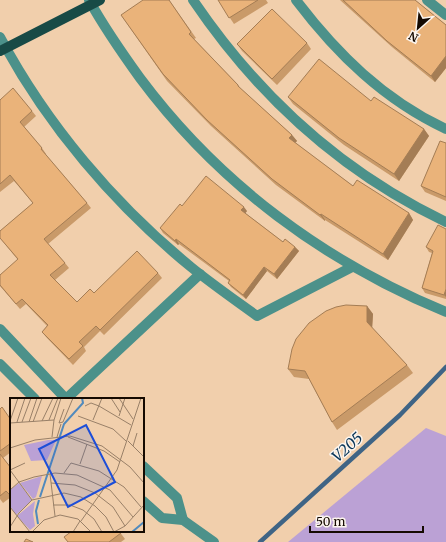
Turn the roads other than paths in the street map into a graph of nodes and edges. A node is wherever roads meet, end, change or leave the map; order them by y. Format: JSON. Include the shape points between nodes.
{"nodes":[{"id":1,"x":193,"y":0,"type":"edge"},
{"id":2,"x":296,"y":0,"type":"edge"},
{"id":3,"x":427,"y":0,"type":"edge"},
{"id":4,"x":93,"y":1,"type":"edge"},
{"id":5,"x":446,"y":15,"type":"edge"},
{"id":6,"x":0,"y":37,"type":"edge"},
{"id":7,"x":3,"y":49,"type":"edge"},
{"id":8,"x":446,"y":129,"type":"edge"},
{"id":9,"x":446,"y":222,"type":"edge"},
{"id":10,"x":352,"y":267,"type":"junction"},
{"id":11,"x":200,"y":274,"type":"junction"},
{"id":12,"x":446,"y":312,"type":"edge"},
{"id":13,"x":0,"y":329,"type":"edge"},
{"id":14,"x":0,"y":364,"type":"edge"},
{"id":15,"x":34,"y":398,"type":"edge"},
{"id":16,"x":65,"y":398,"type":"edge"},
{"id":17,"x":67,"y":398,"type":"edge"},
{"id":18,"x":144,"y":467,"type":"edge"},
{"id":19,"x":144,"y":502,"type":"edge"},
{"id":20,"x":183,"y":520,"type":"junction"},
{"id":21,"x":213,"y":542,"type":"edge"}],
"edges":[{"from":1,"to":9,"type":"street","via":[[257,83],[310,134],[367,177]]},
{"from":2,"to":8,"type":"street","via":[[332,44],[384,92],[425,119]]},
{"from":3,"to":5,"type":"street"},
{"from":4,"to":7,"type":"main road"},
{"from":4,"to":10,"type":"street","via":[[129,64],[202,151],[282,221]]},
{"from":6,"to":7,"type":"street"},
{"from":7,"to":11,"type":"street","via":[[50,117],[102,181],[160,240]]},
{"from":10,"to":11,"type":"street","via":[[257,316]]},
{"from":10,"to":12,"type":"street"},
{"from":11,"to":17,"type":"street"},
{"from":13,"to":16,"type":"street"},
{"from":14,"to":15,"type":"street"},
{"from":18,"to":20,"type":"street","via":[[177,498]]},
{"from":19,"to":20,"type":"street","via":[[162,518]]},
{"from":20,"to":21,"type":"street"}]}
